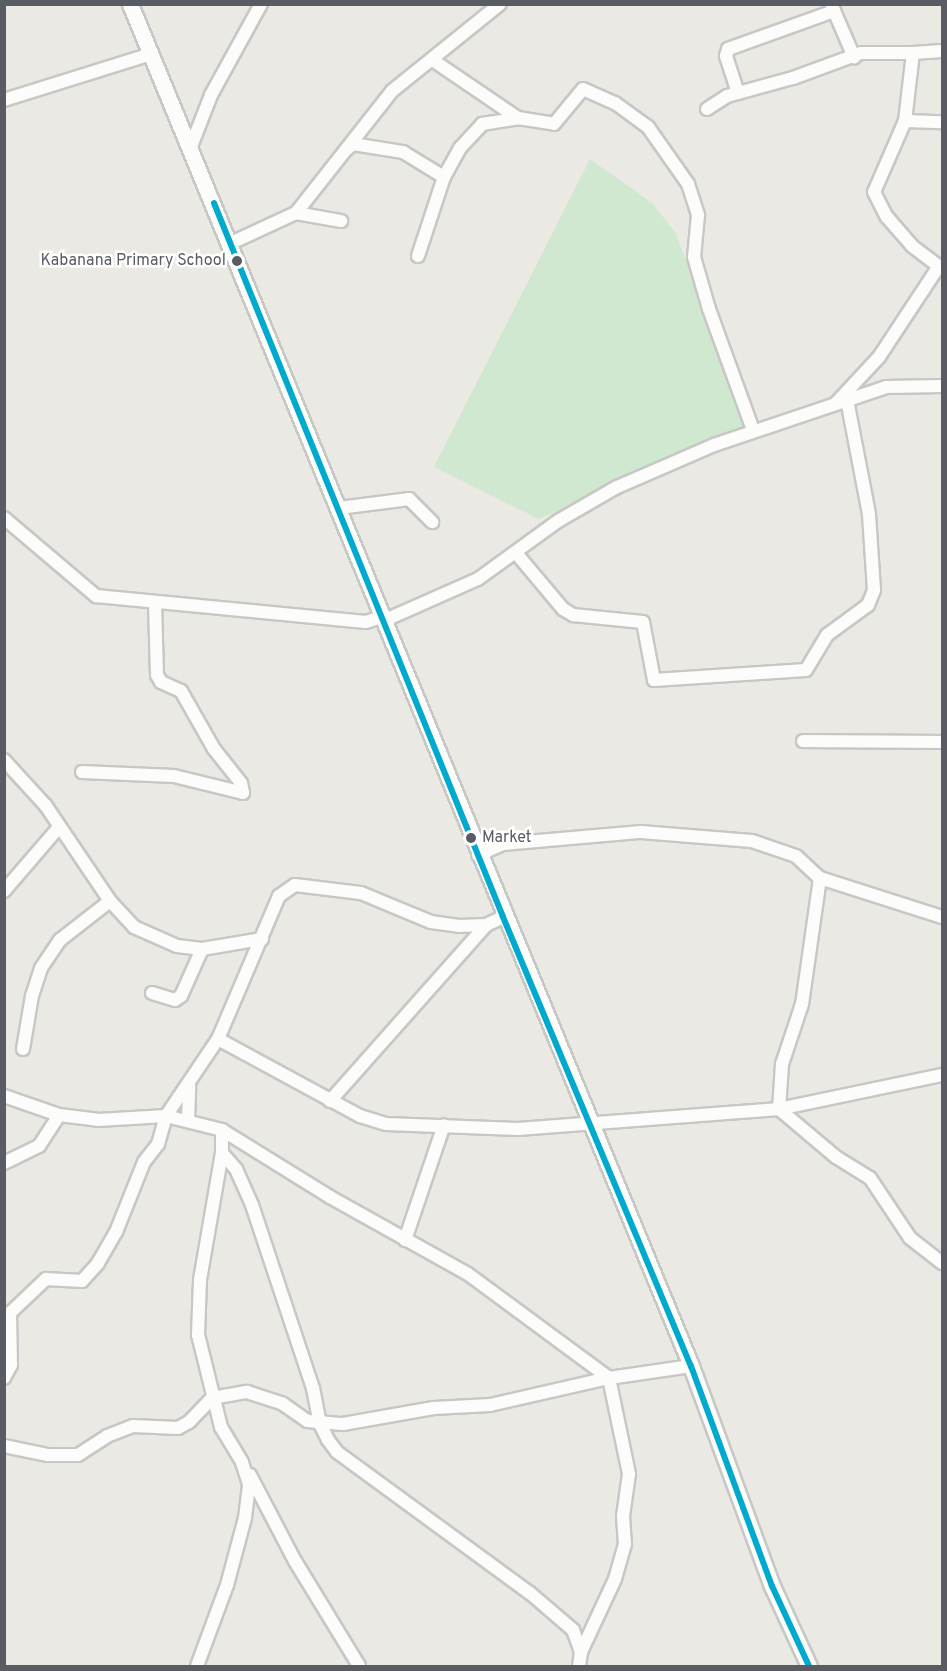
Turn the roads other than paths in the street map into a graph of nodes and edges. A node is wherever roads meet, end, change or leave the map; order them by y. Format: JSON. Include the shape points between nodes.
{"nodes":[{"id":1,"x":130,"y":4,"type":"edge"},
{"id":2,"x":261,"y":4,"type":"edge"},
{"id":3,"x":497,"y":5,"type":"edge"},
{"id":4,"x":833,"y":8,"type":"edge"},
{"id":5,"x":942,"y":51,"type":"edge"},
{"id":6,"x":913,"y":53,"type":"junction"},
{"id":7,"x":151,"y":54,"type":"junction"},
{"id":8,"x":854,"y":57,"type":"junction"},
{"id":9,"x":434,"y":61,"type":"junction"},
{"id":10,"x":738,"y":93,"type":"junction"},
{"id":11,"x":4,"y":100,"type":"edge"},
{"id":12,"x":707,"y":109,"type":"dead end"},
{"id":13,"x":518,"y":118,"type":"junction"},
{"id":14,"x":905,"y":121,"type":"junction"},
{"id":15,"x":942,"y":122,"type":"edge"},
{"id":16,"x":190,"y":149,"type":"junction"},
{"id":17,"x":345,"y":150,"type":"junction"},
{"id":18,"x":444,"y":177,"type":"junction"},
{"id":19,"x":296,"y":213,"type":"junction"},
{"id":20,"x":340,"y":221,"type":"dead end"},
{"id":21,"x":231,"y":243,"type":"junction"},
{"id":22,"x":418,"y":256,"type":"dead end"},
{"id":23,"x":941,"y":263,"type":"edge"},
{"id":24,"x":942,"y":386,"type":"edge"},
{"id":25,"x":842,"y":401,"type":"junction"},
{"id":26,"x":753,"y":430,"type":"junction"},
{"id":27,"x":339,"y":508,"type":"junction"},
{"id":28,"x":4,"y":518,"type":"edge"},
{"id":29,"x":432,"y":522,"type":"dead end"},
{"id":30,"x":516,"y":553,"type":"junction"},
{"id":31,"x":156,"y":603,"type":"junction"},
{"id":32,"x":382,"y":619,"type":"junction"},
{"id":33,"x":803,"y":741,"type":"dead end"},
{"id":34,"x":942,"y":742,"type":"edge"},
{"id":35,"x":4,"y":760,"type":"edge"},
{"id":36,"x":82,"y":772,"type":"dead end"},
{"id":37,"x":59,"y":828,"type":"junction"},
{"id":38,"x":478,"y":855,"type":"junction"},
{"id":39,"x":820,"y":878,"type":"junction"},
{"id":40,"x":4,"y":891,"type":"edge"},
{"id":41,"x":110,"y":901,"type":"junction"},
{"id":42,"x":503,"y":917,"type":"junction"},
{"id":43,"x":942,"y":917,"type":"edge"},
{"id":44,"x":486,"y":925,"type":"junction"},
{"id":45,"x":262,"y":939,"type":"junction"},
{"id":46,"x":202,"y":949,"type":"junction"},
{"id":47,"x":152,"y":993,"type":"dead end"},
{"id":48,"x":218,"y":1039,"type":"junction"},
{"id":49,"x":23,"y":1049,"type":"dead end"},
{"id":50,"x":942,"y":1075,"type":"edge"},
{"id":51,"x":189,"y":1086,"type":"junction"},
{"id":52,"x":4,"y":1096,"type":"edge"},
{"id":53,"x":330,"y":1101,"type":"junction"},
{"id":54,"x":779,"y":1109,"type":"junction"},
{"id":55,"x":59,"y":1115,"type":"junction"},
{"id":56,"x":166,"y":1116,"type":"junction"},
{"id":57,"x":188,"y":1121,"type":"junction"},
{"id":58,"x":589,"y":1124,"type":"junction"},
{"id":59,"x":444,"y":1125,"type":"junction"},
{"id":60,"x":222,"y":1130,"type":"junction"},
{"id":61,"x":222,"y":1153,"type":"junction"},
{"id":62,"x":4,"y":1163,"type":"edge"},
{"id":63,"x":405,"y":1240,"type":"junction"},
{"id":64,"x":942,"y":1263,"type":"edge"},
{"id":65,"x":691,"y":1366,"type":"junction"},
{"id":66,"x":4,"y":1378,"type":"edge"},
{"id":67,"x":609,"y":1378,"type":"junction"},
{"id":68,"x":212,"y":1398,"type":"junction"},
{"id":69,"x":320,"y":1424,"type":"junction"},
{"id":70,"x":4,"y":1446,"type":"edge"},
{"id":71,"x":242,"y":1462,"type":"junction"},
{"id":72,"x":581,"y":1652,"type":"junction"},
{"id":73,"x":197,"y":1666,"type":"edge"},
{"id":74,"x":359,"y":1666,"type":"edge"},
{"id":75,"x":579,"y":1666,"type":"edge"},
{"id":76,"x":809,"y":1666,"type":"edge"}],
"edges":[{"from":1,"to":7,"type":"street"},
{"from":2,"to":16,"type":"street","via":[[211,95]]},
{"from":3,"to":9,"type":"street"},
{"from":4,"to":8,"type":"street"},
{"from":4,"to":10,"type":"street","via":[[728,49],[726,56]]},
{"from":5,"to":6,"type":"street"},
{"from":6,"to":8,"type":"street","via":[[865,52]]},
{"from":6,"to":14,"type":"street"},
{"from":7,"to":11,"type":"street"},
{"from":7,"to":16,"type":"street"},
{"from":8,"to":10,"type":"street"},
{"from":9,"to":13,"type":"street"},
{"from":9,"to":17,"type":"street","via":[[392,91]]},
{"from":10,"to":12,"type":"street"},
{"from":13,"to":18,"type":"street","via":[[482,124],[460,148]]},
{"from":13,"to":26,"type":"street","via":[[554,124],[584,89],[631,112],[677,165],[698,215],[694,251],[709,309]]},
{"from":14,"to":15,"type":"street"},
{"from":14,"to":23,"type":"street","via":[[876,185],[875,199],[912,246]]},
{"from":16,"to":21,"type":"street"},
{"from":17,"to":18,"type":"street","via":[[352,144],[403,152]]},
{"from":17,"to":19,"type":"street"},
{"from":18,"to":22,"type":"street"},
{"from":19,"to":20,"type":"street"},
{"from":19,"to":21,"type":"street"},
{"from":21,"to":27,"type":"street"},
{"from":23,"to":25,"type":"street","via":[[879,357]]},
{"from":24,"to":25,"type":"street","via":[[886,387]]},
{"from":25,"to":26,"type":"street"},
{"from":25,"to":30,"type":"street","via":[[869,514],[874,590],[868,605],[827,635],[806,670],[654,680],[643,622],[573,615],[562,609]]},
{"from":26,"to":30,"type":"street","via":[[616,487],[558,521]]},
{"from":27,"to":29,"type":"street","via":[[409,499]]},
{"from":27,"to":32,"type":"street"},
{"from":28,"to":31,"type":"street","via":[[96,596]]},
{"from":30,"to":32,"type":"street","via":[[478,579]]},
{"from":31,"to":32,"type":"street","via":[[366,622]]},
{"from":31,"to":36,"type":"street","via":[[157,675],[161,682],[181,691],[214,749],[241,783],[243,793],[174,776]]},
{"from":32,"to":38,"type":"street"},
{"from":33,"to":34,"type":"street"},
{"from":35,"to":37,"type":"street"},
{"from":37,"to":40,"type":"street"},
{"from":37,"to":41,"type":"street"},
{"from":38,"to":39,"type":"street","via":[[503,844],[641,832],[752,841],[796,856]]},
{"from":38,"to":42,"type":"street"},
{"from":39,"to":43,"type":"street"},
{"from":39,"to":54,"type":"street","via":[[802,1004],[782,1064]]},
{"from":41,"to":46,"type":"street","via":[[134,927],[151,937]]},
{"from":41,"to":49,"type":"street","via":[[60,940],[42,968],[32,996]]},
{"from":42,"to":44,"type":"street"},
{"from":42,"to":58,"type":"street"},
{"from":44,"to":45,"type":"street","via":[[431,922],[361,893],[295,885],[279,896]]},
{"from":44,"to":53,"type":"street"},
{"from":45,"to":46,"type":"street"},
{"from":45,"to":48,"type":"street"},
{"from":46,"to":47,"type":"street","via":[[182,996],[175,1000]]},
{"from":48,"to":51,"type":"street"},
{"from":48,"to":53,"type":"street"},
{"from":50,"to":54,"type":"street"},
{"from":51,"to":56,"type":"street"},
{"from":51,"to":57,"type":"street"},
{"from":52,"to":55,"type":"street"},
{"from":53,"to":59,"type":"street","via":[[386,1124]]},
{"from":54,"to":58,"type":"street"},
{"from":54,"to":64,"type":"street","via":[[836,1157],[870,1178],[910,1238]]},
{"from":55,"to":56,"type":"street","via":[[98,1120]]},
{"from":55,"to":62,"type":"street","via":[[39,1146]]},
{"from":56,"to":57,"type":"street"},
{"from":56,"to":66,"type":"street","via":[[158,1144],[144,1162],[116,1232],[98,1263],[82,1281],[46,1279],[10,1314],[11,1365]]},
{"from":57,"to":60,"type":"street"},
{"from":58,"to":59,"type":"street","via":[[518,1130]]},
{"from":58,"to":65,"type":"street"},
{"from":59,"to":63,"type":"street"},
{"from":60,"to":61,"type":"street"},
{"from":60,"to":63,"type":"street"},
{"from":61,"to":68,"type":"street","via":[[197,1316],[202,1364]]},
{"from":61,"to":69,"type":"street","via":[[236,1169],[252,1205],[313,1388]]},
{"from":63,"to":67,"type":"street","via":[[468,1274]]},
{"from":65,"to":67,"type":"street"},
{"from":65,"to":76,"type":"street","via":[[772,1586]]},
{"from":67,"to":69,"type":"street","via":[[490,1405],[434,1408]]},
{"from":67,"to":72,"type":"street","via":[[629,1474],[623,1516],[625,1544],[602,1614]]},
{"from":68,"to":69,"type":"street","via":[[254,1393]]},
{"from":68,"to":70,"type":"street","via":[[178,1428],[133,1426],[107,1436],[78,1455],[48,1455]]},
{"from":68,"to":71,"type":"street","via":[[221,1428]]},
{"from":69,"to":72,"type":"street","via":[[337,1452],[495,1566],[573,1630]]},
{"from":71,"to":73,"type":"street","via":[[249,1484],[245,1518],[227,1585]]},
{"from":71,"to":74,"type":"street","via":[[295,1561]]},
{"from":72,"to":75,"type":"street"}]}
